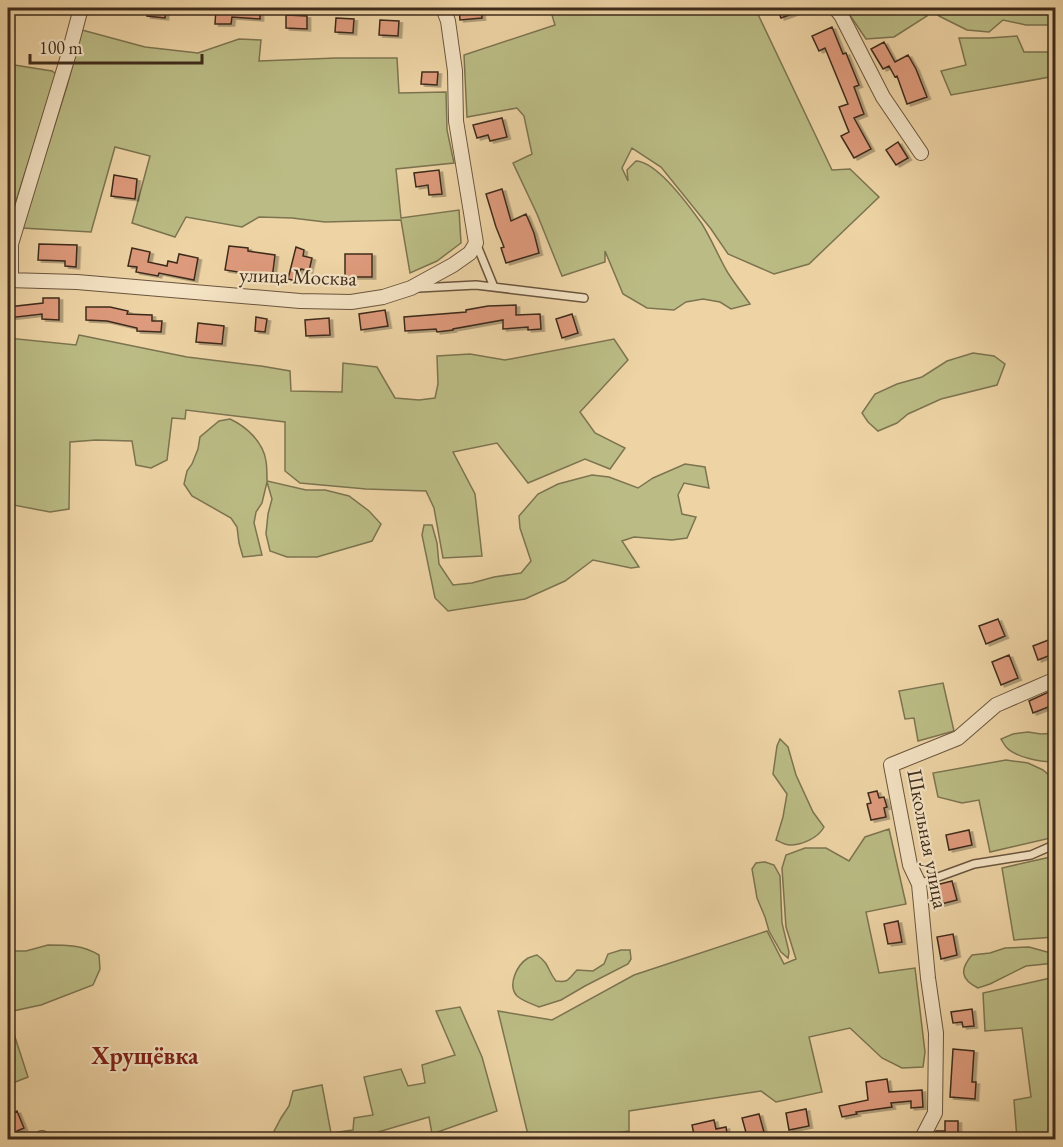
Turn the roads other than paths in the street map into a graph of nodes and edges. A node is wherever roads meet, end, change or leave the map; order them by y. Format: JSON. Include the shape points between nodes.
{"nodes":[{"id":1,"x":81,"y":8,"type":"edge"},
{"id":2,"x":443,"y":8,"type":"edge"},
{"id":3,"x":835,"y":8,"type":"edge"},
{"id":4,"x":921,"y":153,"type":"dead end"},
{"id":5,"x":476,"y":243,"type":"junction"},
{"id":6,"x":9,"y":280,"type":"edge"},
{"id":7,"x":494,"y":286,"type":"junction"},
{"id":8,"x":411,"y":288,"type":"junction"},
{"id":9,"x":584,"y":298,"type":"dead end"},
{"id":10,"x":1056,"y":679,"type":"edge"},
{"id":11,"x":1056,"y":844,"type":"edge"},
{"id":12,"x":919,"y":884,"type":"junction"},
{"id":13,"x":921,"y":1140,"type":"edge"}],
"edges":[{"from":1,"to":6,"type":"street","via":[[11,244]]},
{"from":2,"to":5,"type":"street","via":[[455,70],[456,121]]},
{"from":3,"to":4,"type":"street","via":[[883,97]]},
{"from":5,"to":7,"type":"lane"},
{"from":5,"to":8,"type":"street","name":"улица Москва","via":[[471,253]]},
{"from":6,"to":8,"type":"street","name":"улица Москва","via":[[300,301],[351,302]]},
{"from":7,"to":8,"type":"lane"},
{"from":7,"to":9,"type":"lane"},
{"from":10,"to":12,"type":"street","name":"Школьная улица","via":[[996,705],[957,738],[891,765],[910,865]]},
{"from":11,"to":12,"type":"lane","via":[[1030,855],[974,864]]},
{"from":12,"to":13,"type":"street","name":"Школьная улица","via":[[936,1033],[935,1113]]}]}
